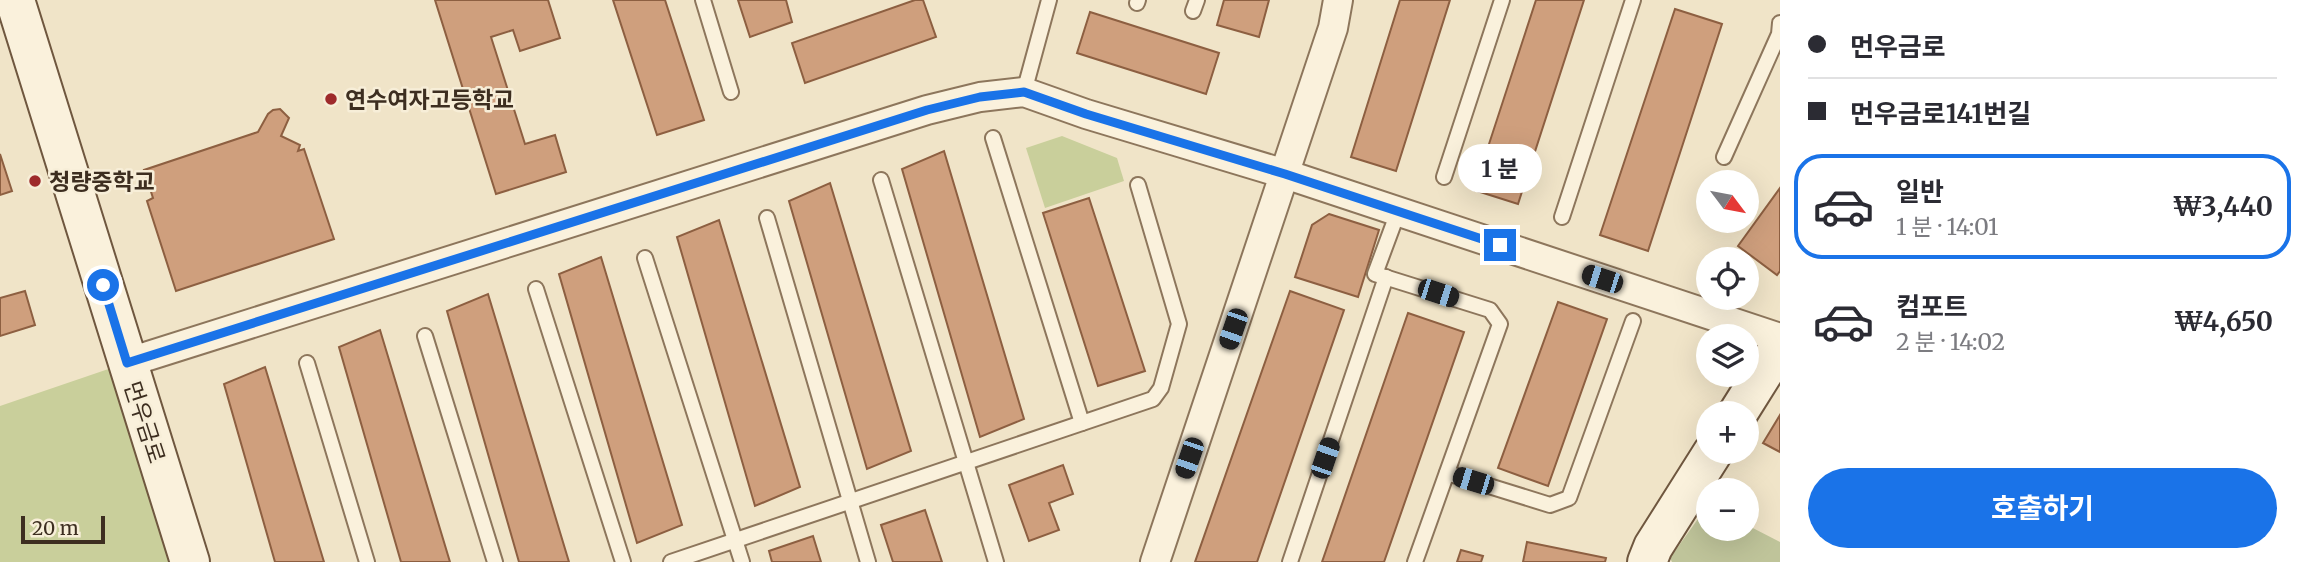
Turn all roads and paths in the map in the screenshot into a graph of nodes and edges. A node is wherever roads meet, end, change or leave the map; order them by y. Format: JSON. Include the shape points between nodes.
{"nodes":[{"id":1,"x":15,"y":0,"type":"edge"},
{"id":2,"x":703,"y":0,"type":"edge"},
{"id":3,"x":1049,"y":0,"type":"edge"},
{"id":4,"x":1338,"y":0,"type":"edge"},
{"id":5,"x":1502,"y":0,"type":"edge"},
{"id":6,"x":1633,"y":0,"type":"edge"},
{"id":7,"x":1780,"y":23,"type":"edge"},
{"id":8,"x":730,"y":92,"type":"dead end"},
{"id":9,"x":1024,"y":92,"type":"junction"},
{"id":10,"x":993,"y":138,"type":"dead end"},
{"id":11,"x":1724,"y":157,"type":"dead end"},
{"id":12,"x":1285,"y":174,"type":"junction"},
{"id":13,"x":1444,"y":177,"type":"dead end"},
{"id":14,"x":881,"y":180,"type":"dead end"},
{"id":15,"x":1138,"y":185,"type":"dead end"},
{"id":16,"x":1398,"y":212,"type":"junction"},
{"id":17,"x":1562,"y":216,"type":"dead end"},
{"id":18,"x":766,"y":218,"type":"dead end"},
{"id":19,"x":645,"y":258,"type":"dead end"},
{"id":20,"x":1386,"y":277,"type":"junction"},
{"id":21,"x":536,"y":289,"type":"dead end"},
{"id":22,"x":1633,"y":321,"type":"dead end"},
{"id":23,"x":425,"y":336,"type":"dead end"},
{"id":24,"x":1780,"y":338,"type":"edge"},
{"id":25,"x":1780,"y":346,"type":"edge"},
{"id":26,"x":127,"y":363,"type":"junction"},
{"id":27,"x":307,"y":363,"type":"dead end"},
{"id":28,"x":1746,"y":401,"type":"edge"},
{"id":29,"x":1082,"y":423,"type":"junction"},
{"id":30,"x":965,"y":463,"type":"junction"},
{"id":31,"x":1705,"y":464,"type":"edge"},
{"id":32,"x":1447,"y":473,"type":"junction"},
{"id":33,"x":849,"y":502,"type":"junction"},
{"id":34,"x":735,"y":540,"type":"junction"},
{"id":35,"x":190,"y":562,"type":"edge"},
{"id":36,"x":367,"y":562,"type":"edge"},
{"id":37,"x":495,"y":562,"type":"edge"},
{"id":38,"x":622,"y":562,"type":"edge"},
{"id":39,"x":671,"y":562,"type":"edge"},
{"id":40,"x":742,"y":562,"type":"edge"},
{"id":41,"x":868,"y":562,"type":"edge"},
{"id":42,"x":996,"y":562,"type":"edge"},
{"id":43,"x":1155,"y":562,"type":"edge"},
{"id":44,"x":1290,"y":562,"type":"edge"},
{"id":45,"x":1415,"y":562,"type":"edge"},
{"id":46,"x":1647,"y":562,"type":"edge"}],
"edges":[{"from":1,"to":26,"type":"main road","name":"먼우금로"},
{"from":2,"to":8,"type":"lane"},
{"from":3,"to":9,"type":"lane"},
{"from":4,"to":12,"type":"street"},
{"from":5,"to":13,"type":"lane"},
{"from":6,"to":17,"type":"lane"},
{"from":7,"to":11,"type":"lane"},
{"from":9,"to":12,"type":"street"},
{"from":9,"to":26,"type":"street","via":[[927,110]]},
{"from":10,"to":29,"type":"lane"},
{"from":12,"to":16,"type":"street"},
{"from":12,"to":43,"type":"street"},
{"from":14,"to":30,"type":"lane"},
{"from":15,"to":29,"type":"lane","via":[[1180,324],[1161,388],[1153,399]]},
{"from":16,"to":20,"type":"lane","via":[[1375,274]]},
{"from":16,"to":24,"type":"street"},
{"from":18,"to":33,"type":"lane"},
{"from":19,"to":34,"type":"lane"},
{"from":20,"to":32,"type":"lane","via":[[1490,310],[1500,324]]},
{"from":20,"to":44,"type":"lane"},
{"from":21,"to":38,"type":"lane"},
{"from":22,"to":32,"type":"lane","via":[[1569,498],[1550,505]]},
{"from":23,"to":37,"type":"lane"},
{"from":25,"to":28,"type":"main road"},
{"from":26,"to":35,"type":"main road","name":"먼우금로"},
{"from":27,"to":36,"type":"lane"},
{"from":29,"to":30,"type":"lane"},
{"from":30,"to":33,"type":"lane"},
{"from":30,"to":42,"type":"lane"},
{"from":31,"to":46,"type":"main road"},
{"from":32,"to":45,"type":"lane"},
{"from":33,"to":34,"type":"lane"},
{"from":33,"to":41,"type":"lane"},
{"from":34,"to":39,"type":"lane"},
{"from":34,"to":40,"type":"lane"}]}
